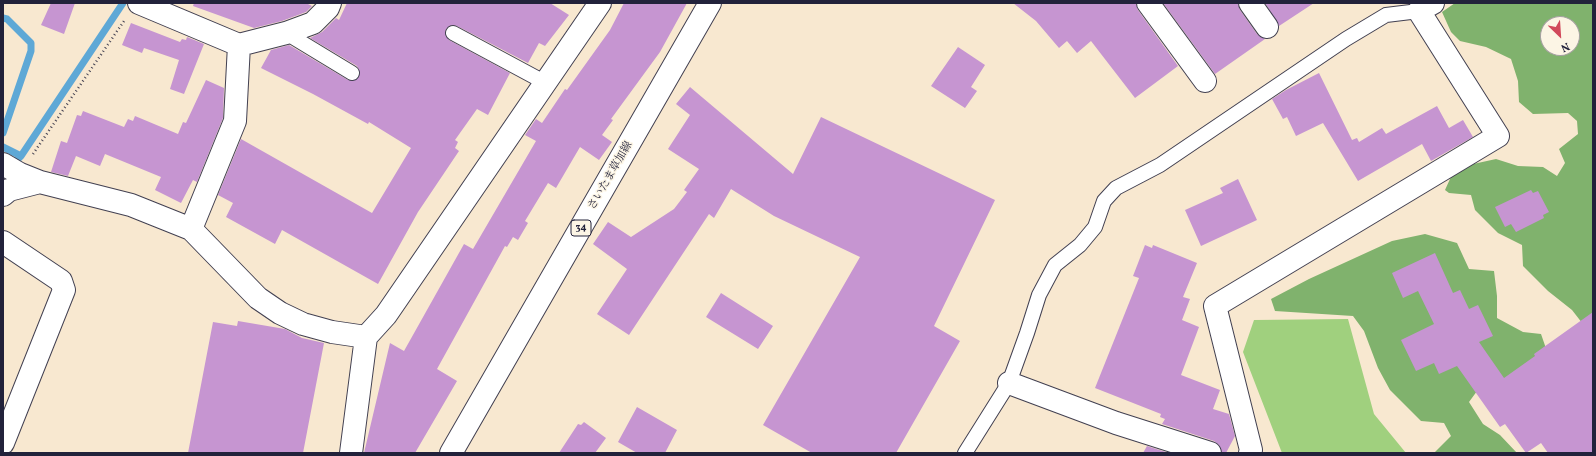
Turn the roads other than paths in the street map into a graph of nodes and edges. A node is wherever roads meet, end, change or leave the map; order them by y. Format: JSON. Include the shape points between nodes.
{"nodes":[{"id":1,"x":330,"y":3,"type":"edge"},
{"id":2,"x":710,"y":3,"type":"edge"},
{"id":3,"x":1148,"y":3,"type":"edge"},
{"id":4,"x":1250,"y":3,"type":"edge"},
{"id":5,"x":591,"y":7,"type":"edge"},
{"id":6,"x":1426,"y":7,"type":"edge"},
{"id":7,"x":133,"y":10,"type":"edge"},
{"id":8,"x":1267,"y":27,"type":"dead end"},
{"id":9,"x":286,"y":33,"type":"junction"},
{"id":10,"x":453,"y":33,"type":"dead end"},
{"id":11,"x":239,"y":46,"type":"junction"},
{"id":12,"x":352,"y":73,"type":"dead end"},
{"id":13,"x":1205,"y":81,"type":"dead end"},
{"id":14,"x":546,"y":83,"type":"junction"},
{"id":15,"x":13,"y":170,"type":"edge"},
{"id":16,"x":40,"y":182,"type":"junction"},
{"id":17,"x":3,"y":195,"type":"edge"},
{"id":18,"x":191,"y":229,"type":"junction"},
{"id":19,"x":3,"y":242,"type":"edge"},
{"id":20,"x":366,"y":337,"type":"junction"},
{"id":21,"x":1009,"y":383,"type":"junction"},
{"id":22,"x":3,"y":443,"type":"edge"},
{"id":23,"x":351,"y":453,"type":"edge"},
{"id":24,"x":451,"y":453,"type":"edge"},
{"id":25,"x":965,"y":453,"type":"edge"},
{"id":26,"x":1210,"y":453,"type":"edge"},
{"id":27,"x":1250,"y":453,"type":"edge"}],
"edges":[{"from":1,"to":9,"type":"street","via":[[313,23]]},
{"from":2,"to":24,"type":"street","name":"さいたま草加線","number":"34"},
{"from":3,"to":13,"type":"street"},
{"from":4,"to":8,"type":"street"},
{"from":5,"to":14,"type":"street"},
{"from":6,"to":21,"type":"lane","via":[[1386,15],[1340,43],[1160,165],[1116,188],[1104,201],[1095,227],[1080,245],[1055,265],[1039,295]]},
{"from":6,"to":27,"type":"street","via":[[1498,136],[1215,306]]},
{"from":7,"to":11,"type":"street"},
{"from":9,"to":11,"type":"street"},
{"from":9,"to":12,"type":"lane"},
{"from":10,"to":14,"type":"lane"},
{"from":11,"to":18,"type":"street","via":[[235,121]]},
{"from":14,"to":20,"type":"street","via":[[386,315]]},
{"from":15,"to":16,"type":"street"},
{"from":16,"to":17,"type":"street","via":[[9,190]]},
{"from":16,"to":18,"type":"street","via":[[131,205]]},
{"from":18,"to":20,"type":"street","via":[[258,298],[280,313],[303,324]]},
{"from":19,"to":22,"type":"street","via":[[61,281],[64,290]]},
{"from":20,"to":23,"type":"street"},
{"from":21,"to":25,"type":"lane"},
{"from":21,"to":26,"type":"street","via":[[1116,423]]}]}
